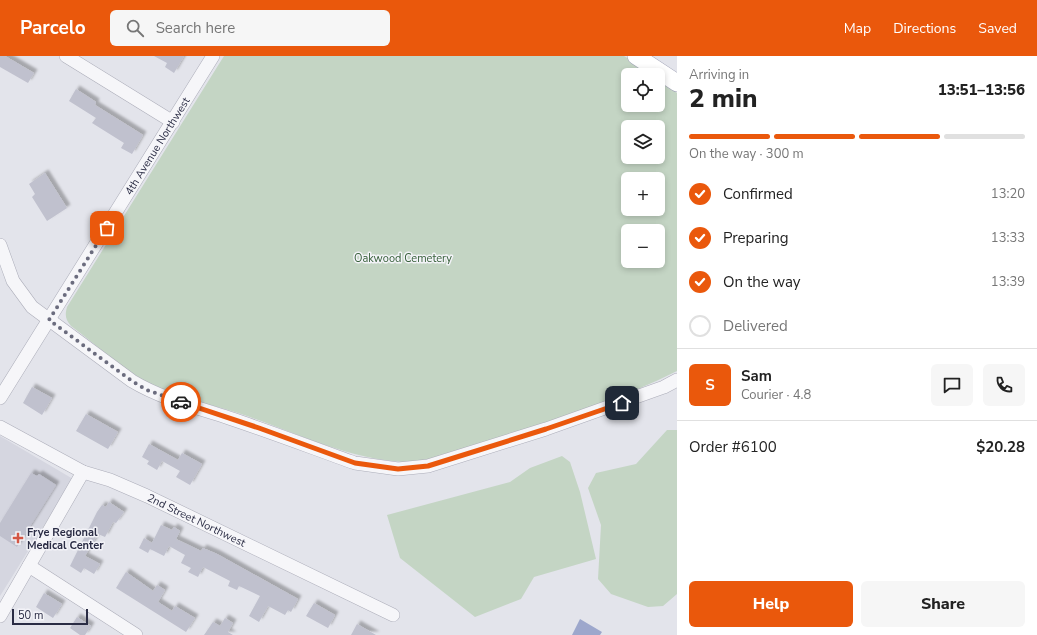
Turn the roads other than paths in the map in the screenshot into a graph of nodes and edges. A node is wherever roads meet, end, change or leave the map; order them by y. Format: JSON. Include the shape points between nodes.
{"nodes":[{"id":1,"x":66,"y":56,"type":"edge"},
{"id":2,"x":213,"y":56,"type":"edge"},
{"id":3,"x":636,"y":56,"type":"edge"},
{"id":4,"x":677,"y":83,"type":"edge"},
{"id":5,"x":173,"y":122,"type":"junction"},
{"id":6,"x":0,"y":245,"type":"edge"},
{"id":7,"x":49,"y":320,"type":"junction"},
{"id":8,"x":677,"y":380,"type":"edge"},
{"id":9,"x":0,"y":398,"type":"edge"},
{"id":10,"x":0,"y":427,"type":"edge"},
{"id":11,"x":83,"y":472,"type":"junction"},
{"id":12,"x":29,"y":566,"type":"junction"},
{"id":13,"x":393,"y":615,"type":"dead end"},
{"id":14,"x":0,"y":616,"type":"edge"},
{"id":15,"x":136,"y":635,"type":"edge"}],
"edges":[{"from":1,"to":5,"type":"street"},
{"from":2,"to":5,"type":"street","name":"4th Avenue Northwest"},
{"from":3,"to":4,"type":"main road"},
{"from":5,"to":7,"type":"street","name":"4th Avenue Northwest"},
{"from":6,"to":7,"type":"street","via":[[10,275],[20,292],[32,307]]},
{"from":7,"to":8,"type":"street","via":[[132,381],[153,393],[355,463],[383,468],[413,468],[435,464],[580,418]]},
{"from":7,"to":9,"type":"street","name":"4th Avenue Northwest"},
{"from":10,"to":11,"type":"street","name":"2nd Street Northwest"},
{"from":11,"to":12,"type":"street"},
{"from":11,"to":13,"type":"street","name":"2nd Street Northwest","via":[[147,496]]},
{"from":12,"to":14,"type":"street"},
{"from":12,"to":15,"type":"street"}]}
